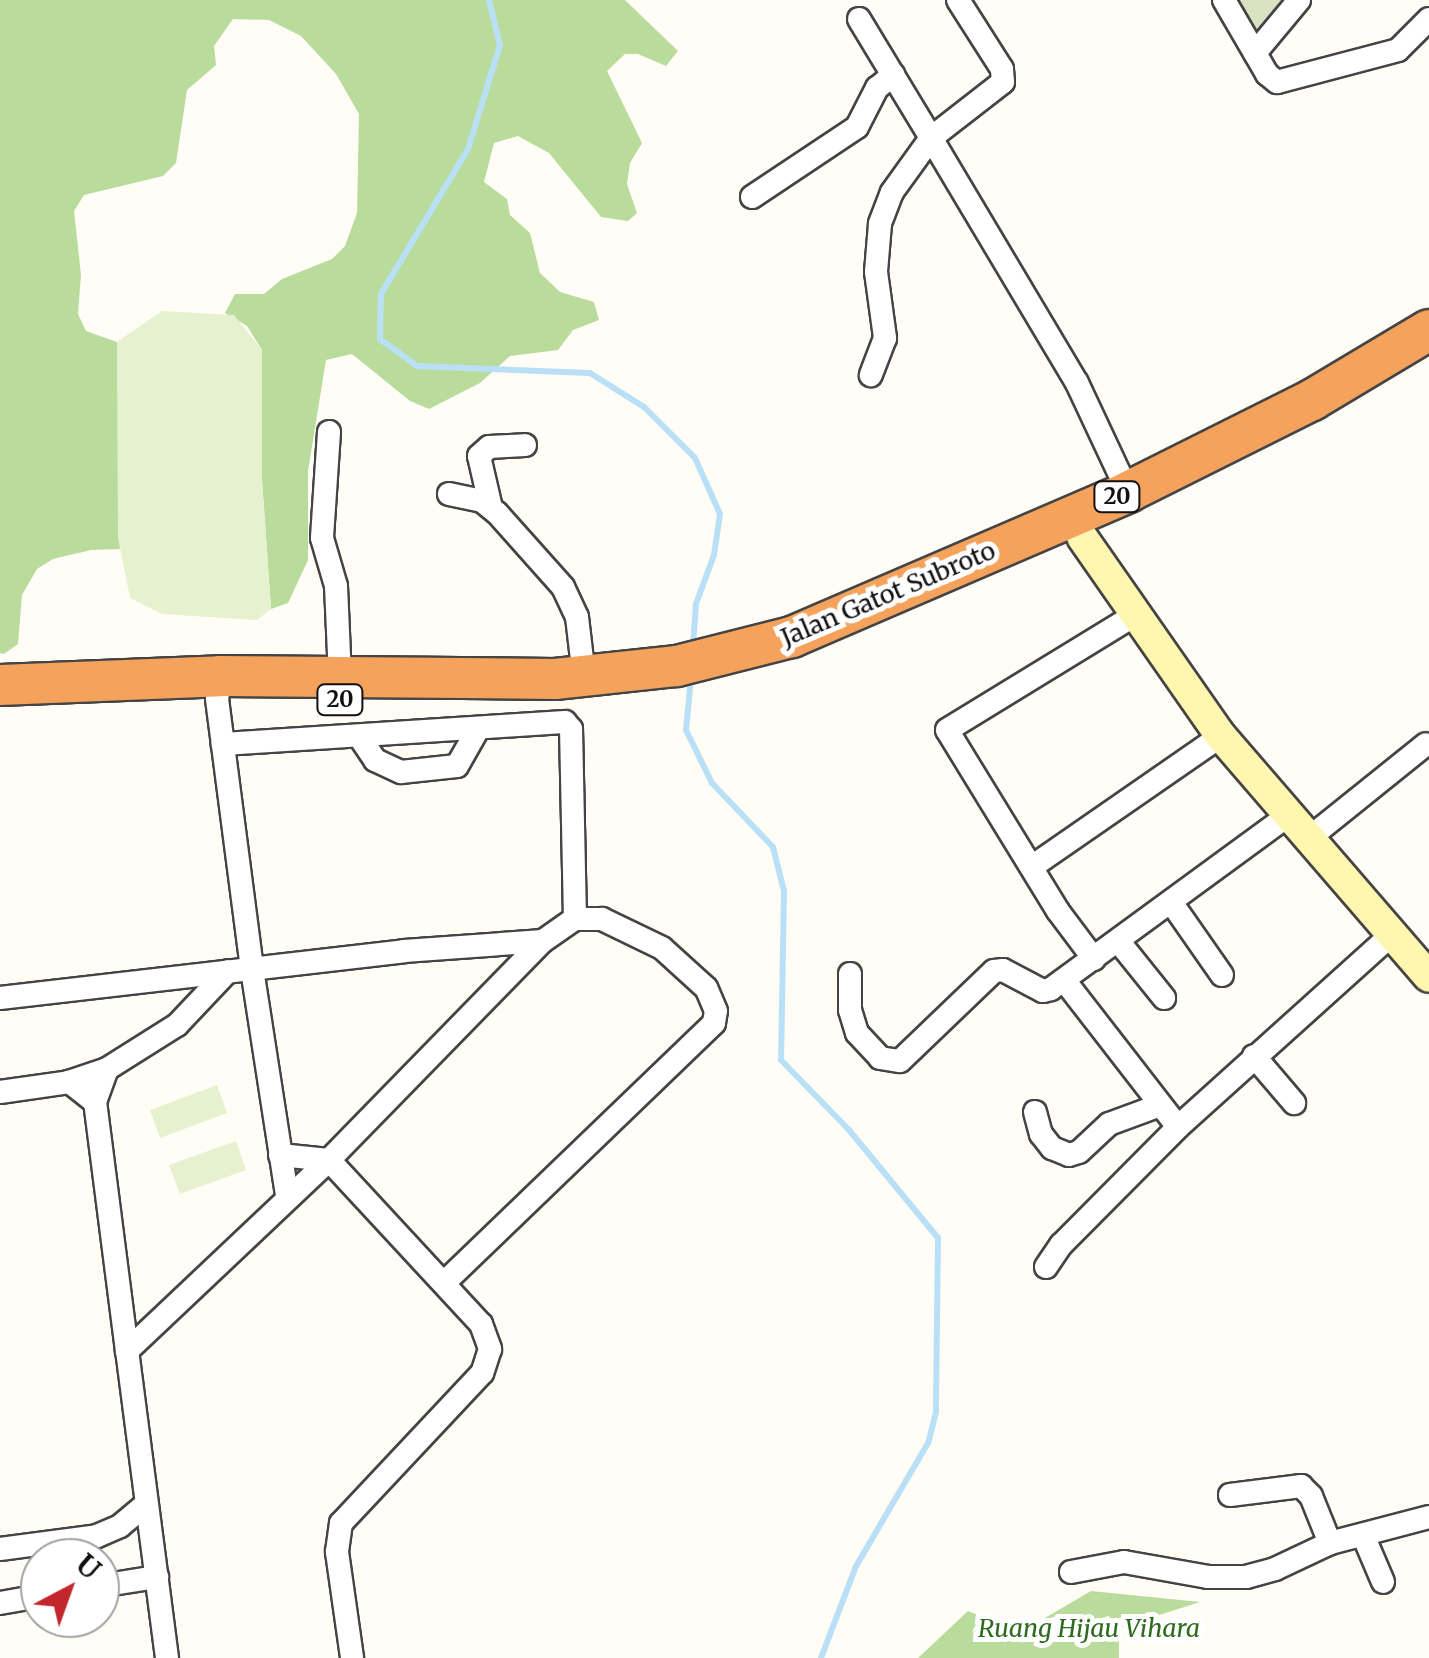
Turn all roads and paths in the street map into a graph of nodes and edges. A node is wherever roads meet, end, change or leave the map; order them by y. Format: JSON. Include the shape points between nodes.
{"nodes":[{"id":1,"x":958,"y":0,"type":"edge"},
{"id":2,"x":1224,"y":0,"type":"edge"},
{"id":3,"x":1299,"y":0,"type":"edge"},
{"id":4,"x":1429,"y":18,"type":"edge"},
{"id":5,"x":859,"y":19,"type":"dead end"},
{"id":6,"x":1255,"y":53,"type":"junction"},
{"id":7,"x":893,"y":75,"type":"junction"},
{"id":8,"x":931,"y":138,"type":"junction"},
{"id":9,"x":752,"y":197,"type":"dead end"},
{"id":10,"x":1429,"y":330,"type":"edge"},
{"id":11,"x":1429,"y":360,"type":"edge"},
{"id":12,"x":872,"y":375,"type":"dead end"},
{"id":13,"x":330,"y":432,"type":"dead end"},
{"id":14,"x":525,"y":445,"type":"dead end"},
{"id":15,"x":1128,"y":492,"type":"junction"},
{"id":16,"x":450,"y":494,"type":"dead end"},
{"id":17,"x":491,"y":508,"type":"junction"},
{"id":18,"x":1077,"y":527,"type":"junction"},
{"id":19,"x":1136,"y":614,"type":"junction"},
{"id":20,"x":584,"y":676,"type":"junction"},
{"id":21,"x":340,"y":678,"type":"junction"},
{"id":22,"x":678,"y":678,"type":"junction"},
{"id":23,"x":0,"y":684,"type":"edge"},
{"id":24,"x":218,"y":687,"type":"junction"},
{"id":25,"x":0,"y":707,"type":"edge"},
{"id":26,"x":478,"y":729,"type":"junction"},
{"id":27,"x":359,"y":736,"type":"junction"},
{"id":28,"x":1221,"y":736,"type":"junction"},
{"id":29,"x":223,"y":744,"type":"junction"},
{"id":30,"x":1426,"y":744,"type":"dead end"},
{"id":31,"x":1299,"y":826,"type":"junction"},
{"id":32,"x":1033,"y":866,"type":"junction"},
{"id":33,"x":1170,"y":902,"type":"junction"},
{"id":34,"x":575,"y":919,"type":"junction"},
{"id":35,"x":1390,"y":936,"type":"junction"},
{"id":36,"x":543,"y":941,"type":"junction"},
{"id":37,"x":1118,"y":942,"type":"junction"},
{"id":38,"x":1094,"y":959,"type":"junction"},
{"id":39,"x":252,"y":968,"type":"junction"},
{"id":40,"x":228,"y":972,"type":"junction"},
{"id":41,"x":850,"y":974,"type":"dead end"},
{"id":42,"x":1222,"y":975,"type":"dead end"},
{"id":43,"x":1429,"y":977,"type":"edge"},
{"id":44,"x":1064,"y":980,"type":"junction"},
{"id":45,"x":0,"y":998,"type":"edge"},
{"id":46,"x":1164,"y":998,"type":"dead end"},
{"id":47,"x":1254,"y":1056,"type":"junction"},
{"id":48,"x":107,"y":1069,"type":"junction"},
{"id":49,"x":70,"y":1082,"type":"junction"},
{"id":50,"x":0,"y":1092,"type":"edge"},
{"id":51,"x":95,"y":1102,"type":"junction"},
{"id":52,"x":1294,"y":1102,"type":"dead end"},
{"id":53,"x":1158,"y":1106,"type":"junction"},
{"id":54,"x":1035,"y":1112,"type":"dead end"},
{"id":55,"x":1178,"y":1127,"type":"junction"},
{"id":56,"x":280,"y":1155,"type":"junction"},
{"id":57,"x":329,"y":1160,"type":"junction"},
{"id":58,"x":287,"y":1196,"type":"junction"},
{"id":59,"x":1046,"y":1267,"type":"dead end"},
{"id":60,"x":445,"y":1282,"type":"junction"},
{"id":61,"x":127,"y":1350,"type":"junction"},
{"id":62,"x":1230,"y":1495,"type":"dead end"},
{"id":63,"x":146,"y":1504,"type":"junction"},
{"id":64,"x":1429,"y":1517,"type":"edge"},
{"id":65,"x":1363,"y":1535,"type":"junction"},
{"id":66,"x":1330,"y":1543,"type":"junction"},
{"id":67,"x":0,"y":1550,"type":"edge"},
{"id":68,"x":1072,"y":1572,"type":"dead end"},
{"id":69,"x":156,"y":1577,"type":"junction"},
{"id":70,"x":1383,"y":1582,"type":"dead end"},
{"id":71,"x":120,"y":1583,"type":"edge"},
{"id":72,"x":167,"y":1658,"type":"edge"},
{"id":73,"x":352,"y":1658,"type":"edge"}],
"edges":[{"from":1,"to":8,"type":"street","via":[[1004,82]]},
{"from":2,"to":6,"type":"street"},
{"from":3,"to":6,"type":"street"},
{"from":4,"to":6,"type":"street","via":[[1398,50],[1287,82],[1272,80]]},
{"from":5,"to":7,"type":"street"},
{"from":7,"to":8,"type":"street"},
{"from":7,"to":9,"type":"street","via":[[877,88],[857,127]]},
{"from":8,"to":12,"type":"street","via":[[892,192],[880,224],[876,272],[885,338]]},
{"from":8,"to":15,"type":"street","via":[[1077,382]]},
{"from":10,"to":15,"type":"highway","name":"Jalan Gatot Subroto","number":"20","via":[[1312,400]]},
{"from":11,"to":18,"type":"highway","name":"Jalan Gatot Subroto","number":"20","via":[[1272,449]]},
{"from":13,"to":21,"type":"street","via":[[322,538],[336,586]]},
{"from":14,"to":17,"type":"street","via":[[489,447],[479,456]]},
{"from":15,"to":18,"type":"highway","name":"Jalan Gatot Subroto","number":"20"},
{"from":16,"to":17,"type":"street"},
{"from":17,"to":20,"type":"street","via":[[572,602]]},
{"from":18,"to":19,"type":"street"},
{"from":18,"to":22,"type":"highway","name":"Jalan Gatot Subroto","number":"20","via":[[801,646]]},
{"from":19,"to":28,"type":"street"},
{"from":19,"to":32,"type":"street","via":[[947,730]]},
{"from":20,"to":21,"type":"highway","name":"Jalan Gatot Subroto","number":"20"},
{"from":20,"to":22,"type":"highway","name":"Jalan Gatot Subroto","number":"20"},
{"from":21,"to":24,"type":"highway","name":"Jalan Gatot Subroto","number":"20"},
{"from":22,"to":24,"type":"highway","name":"Jalan Gatot Subroto","number":"20","via":[[554,699]]},
{"from":23,"to":24,"type":"highway","name":"Jalan Gatot Subroto","number":"20"},
{"from":24,"to":25,"type":"highway","name":"Jalan Gatot Subroto","number":"20"},
{"from":24,"to":29,"type":"street"},
{"from":26,"to":27,"type":"street"},
{"from":26,"to":27,"type":"street","via":[[457,766],[401,772],[375,760]]},
{"from":26,"to":34,"type":"street","via":[[569,725]]},
{"from":27,"to":29,"type":"street"},
{"from":28,"to":31,"type":"street"},
{"from":28,"to":32,"type":"street"},
{"from":29,"to":39,"type":"street"},
{"from":30,"to":31,"type":"street"},
{"from":31,"to":33,"type":"street"},
{"from":31,"to":35,"type":"street"},
{"from":32,"to":38,"type":"street"},
{"from":33,"to":37,"type":"street"},
{"from":33,"to":42,"type":"street"},
{"from":34,"to":36,"type":"street"},
{"from":34,"to":60,"type":"street","via":[[602,919],[662,948],[706,988],[714,1023]]},
{"from":35,"to":43,"type":"street"},
{"from":35,"to":47,"type":"street"},
{"from":36,"to":39,"type":"street"},
{"from":36,"to":57,"type":"street"},
{"from":37,"to":38,"type":"street"},
{"from":37,"to":46,"type":"street"},
{"from":38,"to":44,"type":"street"},
{"from":39,"to":40,"type":"street"},
{"from":39,"to":56,"type":"street"},
{"from":40,"to":45,"type":"street"},
{"from":40,"to":48,"type":"street","via":[[177,1026]]},
{"from":41,"to":44,"type":"street","via":[[852,1022],[867,1047],[892,1062],[907,1057],[994,971],[1043,991]]},
{"from":44,"to":53,"type":"street"},
{"from":47,"to":52,"type":"street"},
{"from":47,"to":55,"type":"street"},
{"from":48,"to":49,"type":"street"},
{"from":48,"to":51,"type":"street"},
{"from":49,"to":50,"type":"street"},
{"from":49,"to":51,"type":"street"},
{"from":51,"to":61,"type":"street"},
{"from":53,"to":54,"type":"street","via":[[1110,1124],[1068,1155],[1041,1134]]},
{"from":53,"to":55,"type":"street"},
{"from":55,"to":59,"type":"street"},
{"from":56,"to":57,"type":"street"},
{"from":56,"to":58,"type":"street"},
{"from":57,"to":58,"type":"street"},
{"from":57,"to":60,"type":"street"},
{"from":58,"to":61,"type":"street"},
{"from":60,"to":73,"type":"street","via":[[481,1324],[488,1361],[341,1522],[337,1552]]},
{"from":61,"to":63,"type":"street"},
{"from":62,"to":66,"type":"street","via":[[1301,1486],[1312,1496]]},
{"from":63,"to":67,"type":"street","via":[[97,1536]]},
{"from":63,"to":69,"type":"street"},
{"from":64,"to":65,"type":"street"},
{"from":65,"to":66,"type":"street"},
{"from":65,"to":70,"type":"street"},
{"from":66,"to":68,"type":"street","via":[[1246,1577],[1124,1562]]},
{"from":69,"to":71,"type":"street"},
{"from":69,"to":72,"type":"street"}]}
